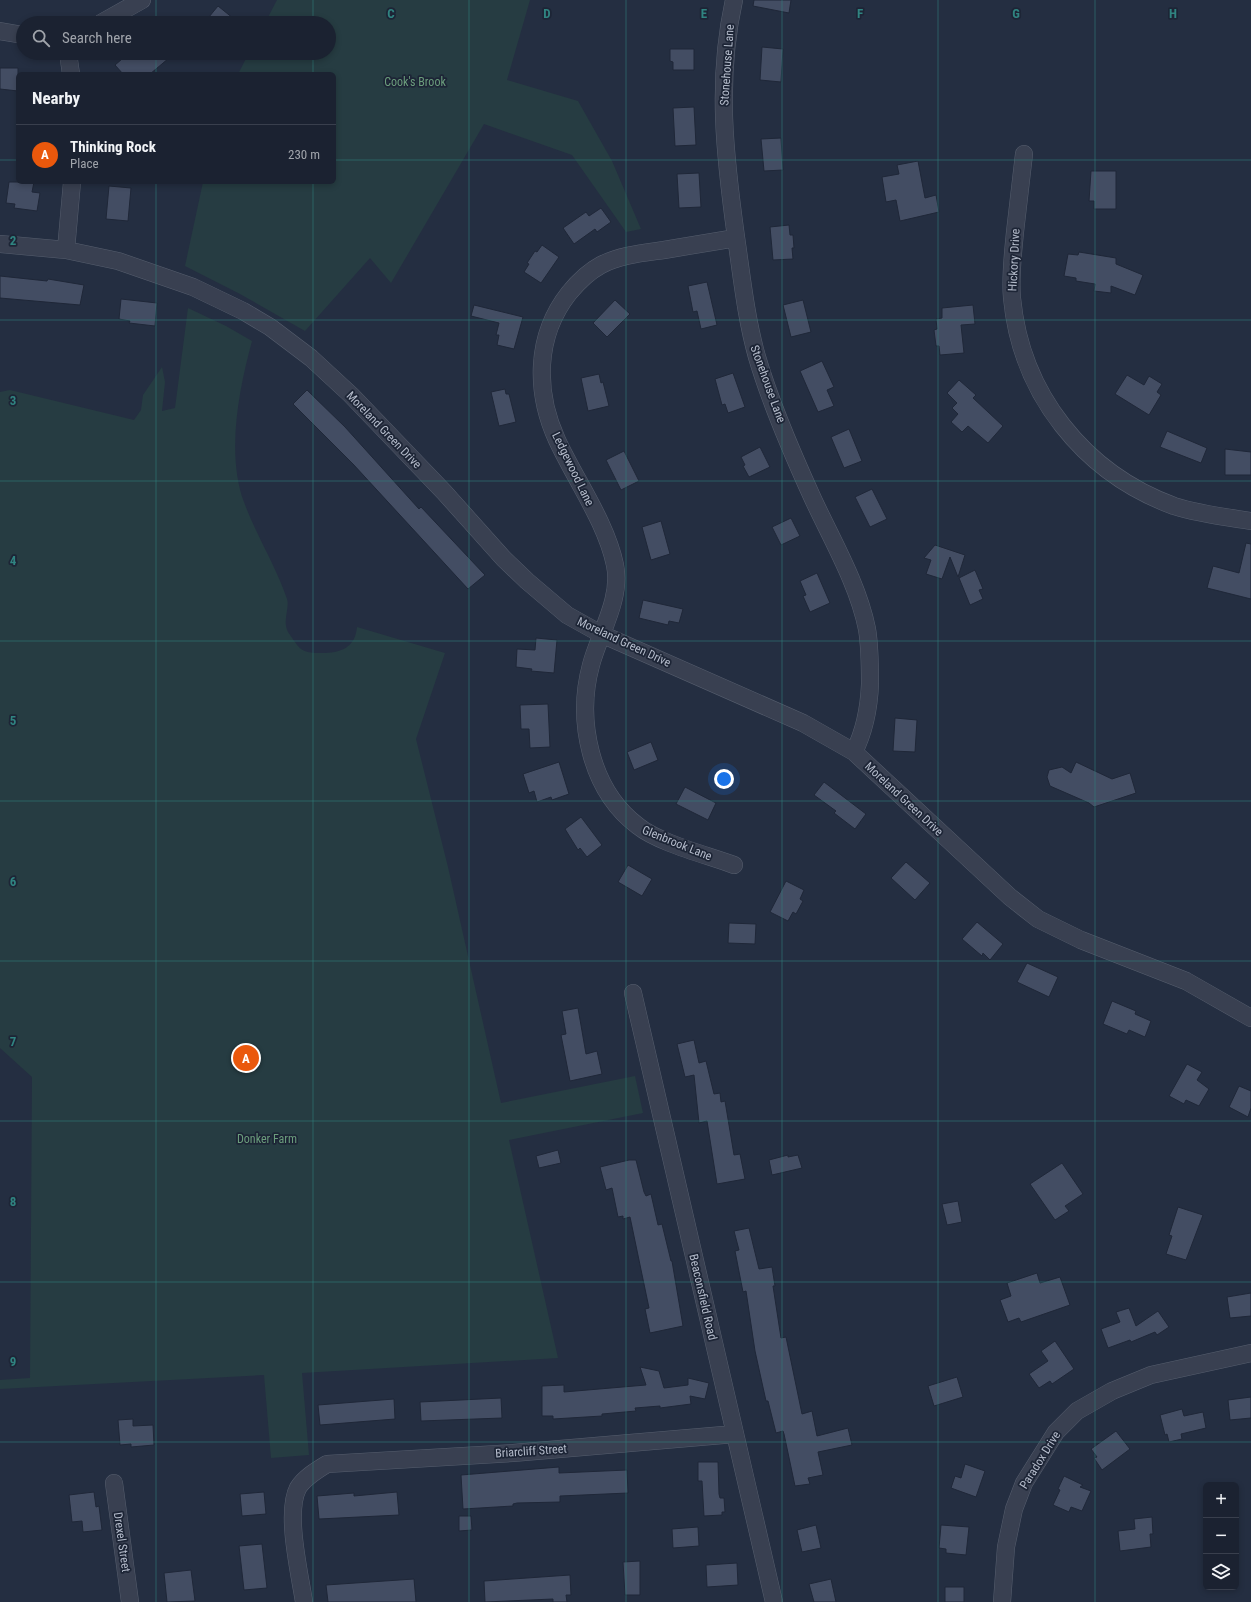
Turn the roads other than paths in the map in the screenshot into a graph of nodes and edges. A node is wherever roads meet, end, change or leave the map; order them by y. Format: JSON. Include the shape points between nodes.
{"nodes":[{"id":1,"x":142,"y":0,"type":"edge"},
{"id":2,"x":734,"y":0,"type":"edge"},
{"id":3,"x":113,"y":16,"type":"edge"},
{"id":4,"x":0,"y":31,"type":"edge"},
{"id":5,"x":16,"y":33,"type":"edge"},
{"id":6,"x":69,"y":60,"type":"edge"},
{"id":7,"x":71,"y":72,"type":"edge"},
{"id":8,"x":1024,"y":154,"type":"dead end"},
{"id":9,"x":72,"y":184,"type":"edge"},
{"id":10,"x":736,"y":238,"type":"junction"},
{"id":11,"x":0,"y":244,"type":"edge"},
{"id":12,"x":66,"y":250,"type":"junction"},
{"id":13,"x":1251,"y":521,"type":"edge"},
{"id":14,"x":601,"y":634,"type":"junction"},
{"id":15,"x":854,"y":752,"type":"junction"},
{"id":16,"x":734,"y":865,"type":"dead end"},
{"id":17,"x":633,"y":993,"type":"dead end"},
{"id":18,"x":1251,"y":1018,"type":"edge"},
{"id":19,"x":1251,"y":1353,"type":"edge"},
{"id":20,"x":735,"y":1434,"type":"junction"},
{"id":21,"x":114,"y":1483,"type":"dead end"},
{"id":22,"x":130,"y":1602,"type":"edge"},
{"id":23,"x":304,"y":1602,"type":"edge"},
{"id":24,"x":774,"y":1602,"type":"edge"},
{"id":25,"x":1002,"y":1602,"type":"edge"}],
"edges":[{"from":1,"to":3,"type":"street"},
{"from":2,"to":10,"type":"street","name":"Stonehouse Lane","via":[[726,54],[723,106],[728,181]]},
{"from":4,"to":5,"type":"street"},
{"from":6,"to":7,"type":"street"},
{"from":8,"to":13,"type":"street","name":"Hickory Drive","via":[[1011,269],[1012,297],[1015,325],[1022,352],[1032,379],[1046,404],[1080,448],[1124,482],[1149,496],[1175,506],[1203,514]]},
{"from":9,"to":12,"type":"street"},
{"from":10,"to":14,"type":"street","name":"Ledgewood Lane","via":[[633,255],[602,265],[581,280],[564,299],[551,320],[541,366],[546,406],[556,437],[608,539],[616,568],[614,599]]},
{"from":10,"to":15,"type":"street","name":"Stonehouse Lane","via":[[750,330],[762,374],[804,478],[852,584],[866,628],[870,659],[869,700],[863,732]]},
{"from":11,"to":12,"type":"street","name":"Moreland Green Drive"},
{"from":12,"to":14,"type":"street","name":"Moreland Green Drive","via":[[118,261],[193,287],[242,311],[290,340],[351,395],[515,570],[567,614]]},
{"from":14,"to":15,"type":"street","name":"Moreland Green Drive","via":[[803,723]]},
{"from":14,"to":16,"type":"street","name":"Glenbrook Lane","via":[[591,665],[586,702],[588,739],[598,774],[622,811],[638,827],[660,838]]},
{"from":15,"to":18,"type":"street","name":"Moreland Green Drive","via":[[1010,897],[1034,916],[1081,940],[1186,981]]},
{"from":17,"to":20,"type":"street","name":"Beaconsfield Road"},
{"from":19,"to":25,"type":"street","name":"Paradox Drive","via":[[1151,1375],[1112,1391],[1077,1411],[1056,1432],[1024,1483],[1014,1509],[1006,1547]]},
{"from":20,"to":23,"type":"street","name":"Briarcliff Street","via":[[513,1453],[327,1464],[313,1472],[298,1488],[294,1506],[294,1544]]},
{"from":20,"to":24,"type":"street","name":"Beaconsfield Road"},
{"from":21,"to":22,"type":"street","name":"Drexel Street"}]}
